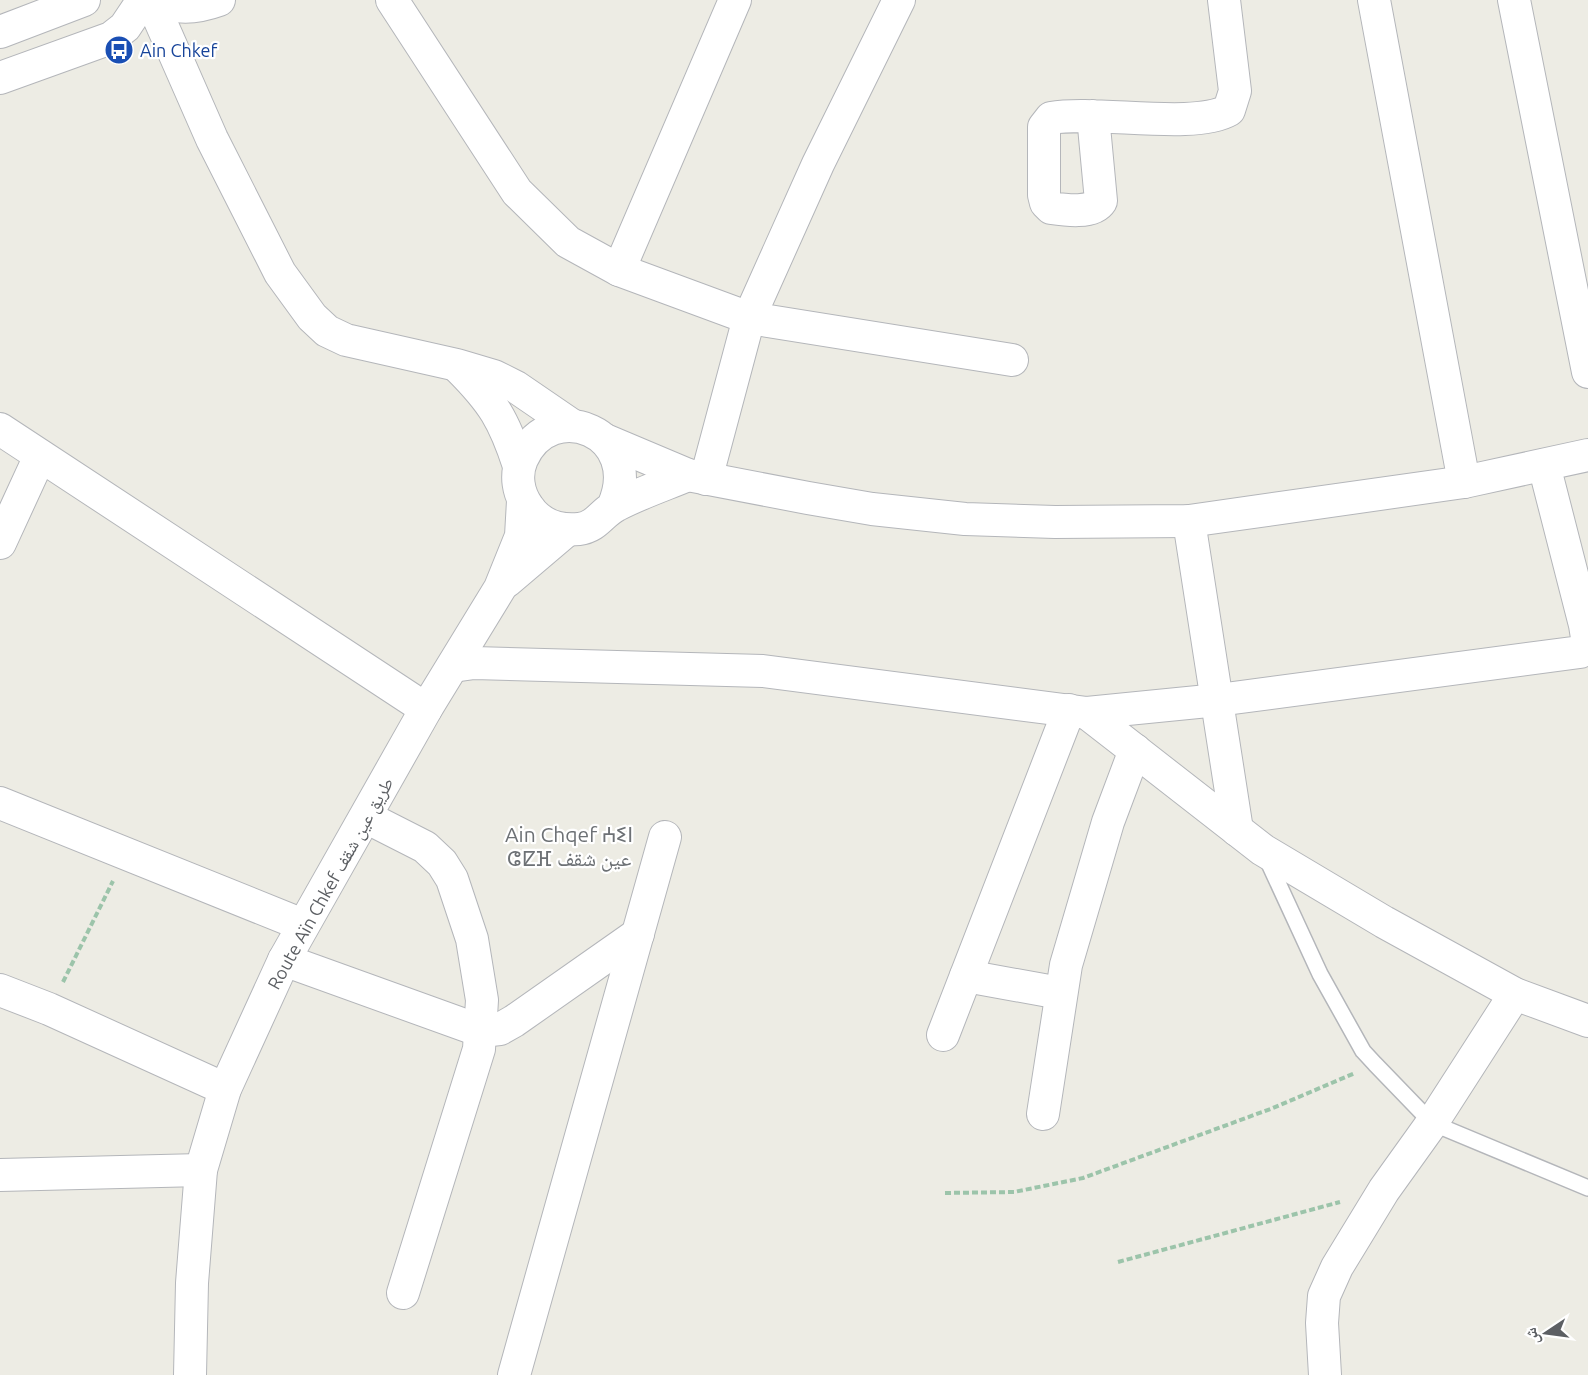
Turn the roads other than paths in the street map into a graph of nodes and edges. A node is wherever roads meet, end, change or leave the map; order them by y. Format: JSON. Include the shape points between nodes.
{"nodes":[{"id":1,"x":84,"y":0,"type":"edge"},
{"id":2,"x":143,"y":0,"type":"edge"},
{"id":3,"x":151,"y":0,"type":"edge"},
{"id":4,"x":392,"y":0,"type":"edge"},
{"id":5,"x":735,"y":0,"type":"edge"},
{"id":6,"x":900,"y":0,"type":"edge"},
{"id":7,"x":1224,"y":0,"type":"edge"},
{"id":8,"x":1374,"y":0,"type":"edge"},
{"id":9,"x":1514,"y":0,"type":"edge"},
{"id":10,"x":208,"y":4,"type":"edge"},
{"id":11,"x":0,"y":32,"type":"edge"},
{"id":12,"x":177,"y":58,"type":"junction"},
{"id":13,"x":0,"y":78,"type":"edge"},
{"id":14,"x":1093,"y":116,"type":"dead end"},
{"id":15,"x":619,"y":270,"type":"junction"},
{"id":16,"x":749,"y":318,"type":"junction"},
{"id":17,"x":1012,"y":360,"type":"dead end"},
{"id":18,"x":457,"y":365,"type":"junction"},
{"id":19,"x":1588,"y":372,"type":"edge"},
{"id":20,"x":573,"y":426,"type":"junction"},
{"id":21,"x":0,"y":429,"type":"edge"},
{"id":22,"x":605,"y":440,"type":"junction"},
{"id":23,"x":40,"y":456,"type":"junction"},
{"id":24,"x":1588,"y":456,"type":"edge"},
{"id":25,"x":1544,"y":465,"type":"junction"},
{"id":26,"x":519,"y":466,"type":"junction"},
{"id":27,"x":697,"y":477,"type":"junction"},
{"id":28,"x":1464,"y":482,"type":"junction"},
{"id":29,"x":524,"y":501,"type":"junction"},
{"id":30,"x":613,"y":507,"type":"junction"},
{"id":31,"x":1189,"y":521,"type":"junction"},
{"id":32,"x":567,"y":530,"type":"junction"},
{"id":33,"x":0,"y":543,"type":"edge"},
{"id":34,"x":500,"y":588,"type":"junction"},
{"id":35,"x":453,"y":666,"type":"junction"},
{"id":36,"x":1218,"y":700,"type":"junction"},
{"id":37,"x":426,"y":709,"type":"junction"},
{"id":38,"x":1078,"y":711,"type":"junction"},
{"id":39,"x":1135,"y":750,"type":"junction"},
{"id":40,"x":0,"y":803,"type":"edge"},
{"id":41,"x":366,"y":817,"type":"junction"},
{"id":42,"x":1237,"y":830,"type":"junction"},
{"id":43,"x":665,"y":837,"type":"dead end"},
{"id":44,"x":1263,"y":850,"type":"junction"},
{"id":45,"x":303,"y":925,"type":"junction"},
{"id":46,"x":638,"y":934,"type":"junction"},
{"id":47,"x":284,"y":960,"type":"junction"},
{"id":48,"x":966,"y":975,"type":"junction"},
{"id":49,"x":0,"y":990,"type":"edge"},
{"id":50,"x":1060,"y":993,"type":"junction"},
{"id":51,"x":1515,"y":994,"type":"junction"},
{"id":52,"x":1588,"y":1021,"type":"edge"},
{"id":53,"x":481,"y":1031,"type":"junction"},
{"id":54,"x":943,"y":1035,"type":"dead end"},
{"id":55,"x":225,"y":1089,"type":"junction"},
{"id":56,"x":1043,"y":1114,"type":"dead end"},
{"id":57,"x":1432,"y":1123,"type":"junction"},
{"id":58,"x":201,"y":1170,"type":"junction"},
{"id":59,"x":0,"y":1175,"type":"edge"},
{"id":60,"x":1588,"y":1188,"type":"edge"},
{"id":61,"x":403,"y":1293,"type":"dead end"},
{"id":62,"x":190,"y":1375,"type":"edge"},
{"id":63,"x":514,"y":1375,"type":"edge"},
{"id":64,"x":1325,"y":1375,"type":"edge"}],
"edges":[{"from":1,"to":11,"type":"street"},
{"from":2,"to":13,"type":"street","via":[[125,27],[111,38]]},
{"from":3,"to":10,"type":"street","via":[[173,7]]},
{"from":3,"to":12,"type":"street"},
{"from":4,"to":15,"type":"street","via":[[517,192],[568,242]]},
{"from":5,"to":15,"type":"street"},
{"from":6,"to":16,"type":"street","via":[[818,164]]},
{"from":7,"to":14,"type":"street","via":[[1234,92],[1229,110],[1209,118]]},
{"from":8,"to":28,"type":"street"},
{"from":9,"to":19,"type":"street"},
{"from":10,"to":12,"type":"street","via":[[185,32]]},
{"from":12,"to":18,"type":"street","via":[[207,129],[280,273],[312,317],[327,331],[346,340]]},
{"from":15,"to":16,"type":"street"},
{"from":16,"to":17,"type":"street"},
{"from":16,"to":27,"type":"street"},
{"from":18,"to":20,"type":"street","via":[[516,387]]},
{"from":18,"to":26,"type":"street","via":[[501,417]]},
{"from":20,"to":22,"type":"street","via":[[590,430]]},
{"from":20,"to":26,"type":"street","via":[[555,428],[538,436]]},
{"from":21,"to":23,"type":"street"},
{"from":22,"to":27,"type":"street"},
{"from":22,"to":30,"type":"street","via":[[616,454],[622,472],[621,490]]},
{"from":23,"to":33,"type":"street"},
{"from":23,"to":37,"type":"street"},
{"from":24,"to":25,"type":"street"},
{"from":25,"to":28,"type":"street"},
{"from":25,"to":36,"type":"street","via":[[1586,625],[1588,644],[1580,652]]},
{"from":26,"to":29,"type":"street","via":[[518,484]]},
{"from":27,"to":30,"type":"street"},
{"from":27,"to":31,"type":"street","via":[[872,509],[965,519]]},
{"from":28,"to":31,"type":"street"},
{"from":29,"to":32,"type":"street","via":[[534,516],[549,526]]},
{"from":29,"to":34,"type":"street","name":"Route Aïn Chkef طريق عين شقف","via":[[521,536]]},
{"from":30,"to":32,"type":"street","via":[[601,520],[585,528]]},
{"from":31,"to":36,"type":"street"},
{"from":32,"to":34,"type":"street","name":"Route Aïn Chkef طريق عين شقف"},
{"from":34,"to":35,"type":"street","name":"Route Aïn Chkef طريق عين شقف"},
{"from":35,"to":37,"type":"street","name":"Route Aïn Chkef طريق عين شقف"},
{"from":35,"to":38,"type":"street","via":[[474,663],[763,671]]},
{"from":36,"to":38,"type":"street"},
{"from":36,"to":42,"type":"street"},
{"from":37,"to":41,"type":"street","name":"Route Aïn Chkef طريق عين شقف"},
{"from":38,"to":39,"type":"street"},
{"from":38,"to":48,"type":"street"},
{"from":39,"to":42,"type":"street"},
{"from":39,"to":50,"type":"street","via":[[1090,878]]},
{"from":40,"to":45,"type":"street"},
{"from":41,"to":45,"type":"street","name":"Route Aïn Chkef طريق عين شقف"},
{"from":41,"to":53,"type":"street","via":[[425,847],[452,879],[479,971]]},
{"from":42,"to":44,"type":"street"},
{"from":43,"to":46,"type":"street"},
{"from":44,"to":51,"type":"street"},
{"from":44,"to":57,"type":"lane","via":[[1320,974],[1363,1051]]},
{"from":45,"to":47,"type":"street","name":"Route Aïn Chkef طريق عين شقف"},
{"from":46,"to":53,"type":"street","via":[[514,1021],[500,1029]]},
{"from":46,"to":63,"type":"street"},
{"from":47,"to":53,"type":"street"},
{"from":47,"to":55,"type":"street","name":"Route Aïn Chkef طريق عين شقف"},
{"from":48,"to":50,"type":"street"},
{"from":48,"to":54,"type":"street"},
{"from":49,"to":55,"type":"street"},
{"from":50,"to":56,"type":"street"},
{"from":51,"to":52,"type":"street"},
{"from":51,"to":57,"type":"street"},
{"from":53,"to":61,"type":"street","via":[[475,1063]]},
{"from":55,"to":58,"type":"street","name":"Route Aïn Chkef طريق عين شقف"},
{"from":57,"to":60,"type":"lane"},
{"from":57,"to":64,"type":"street","via":[[1384,1190],[1324,1296]]},
{"from":58,"to":59,"type":"street"},
{"from":58,"to":62,"type":"street","name":"Route Aïn Chkef طريق عين شقف"}]}
